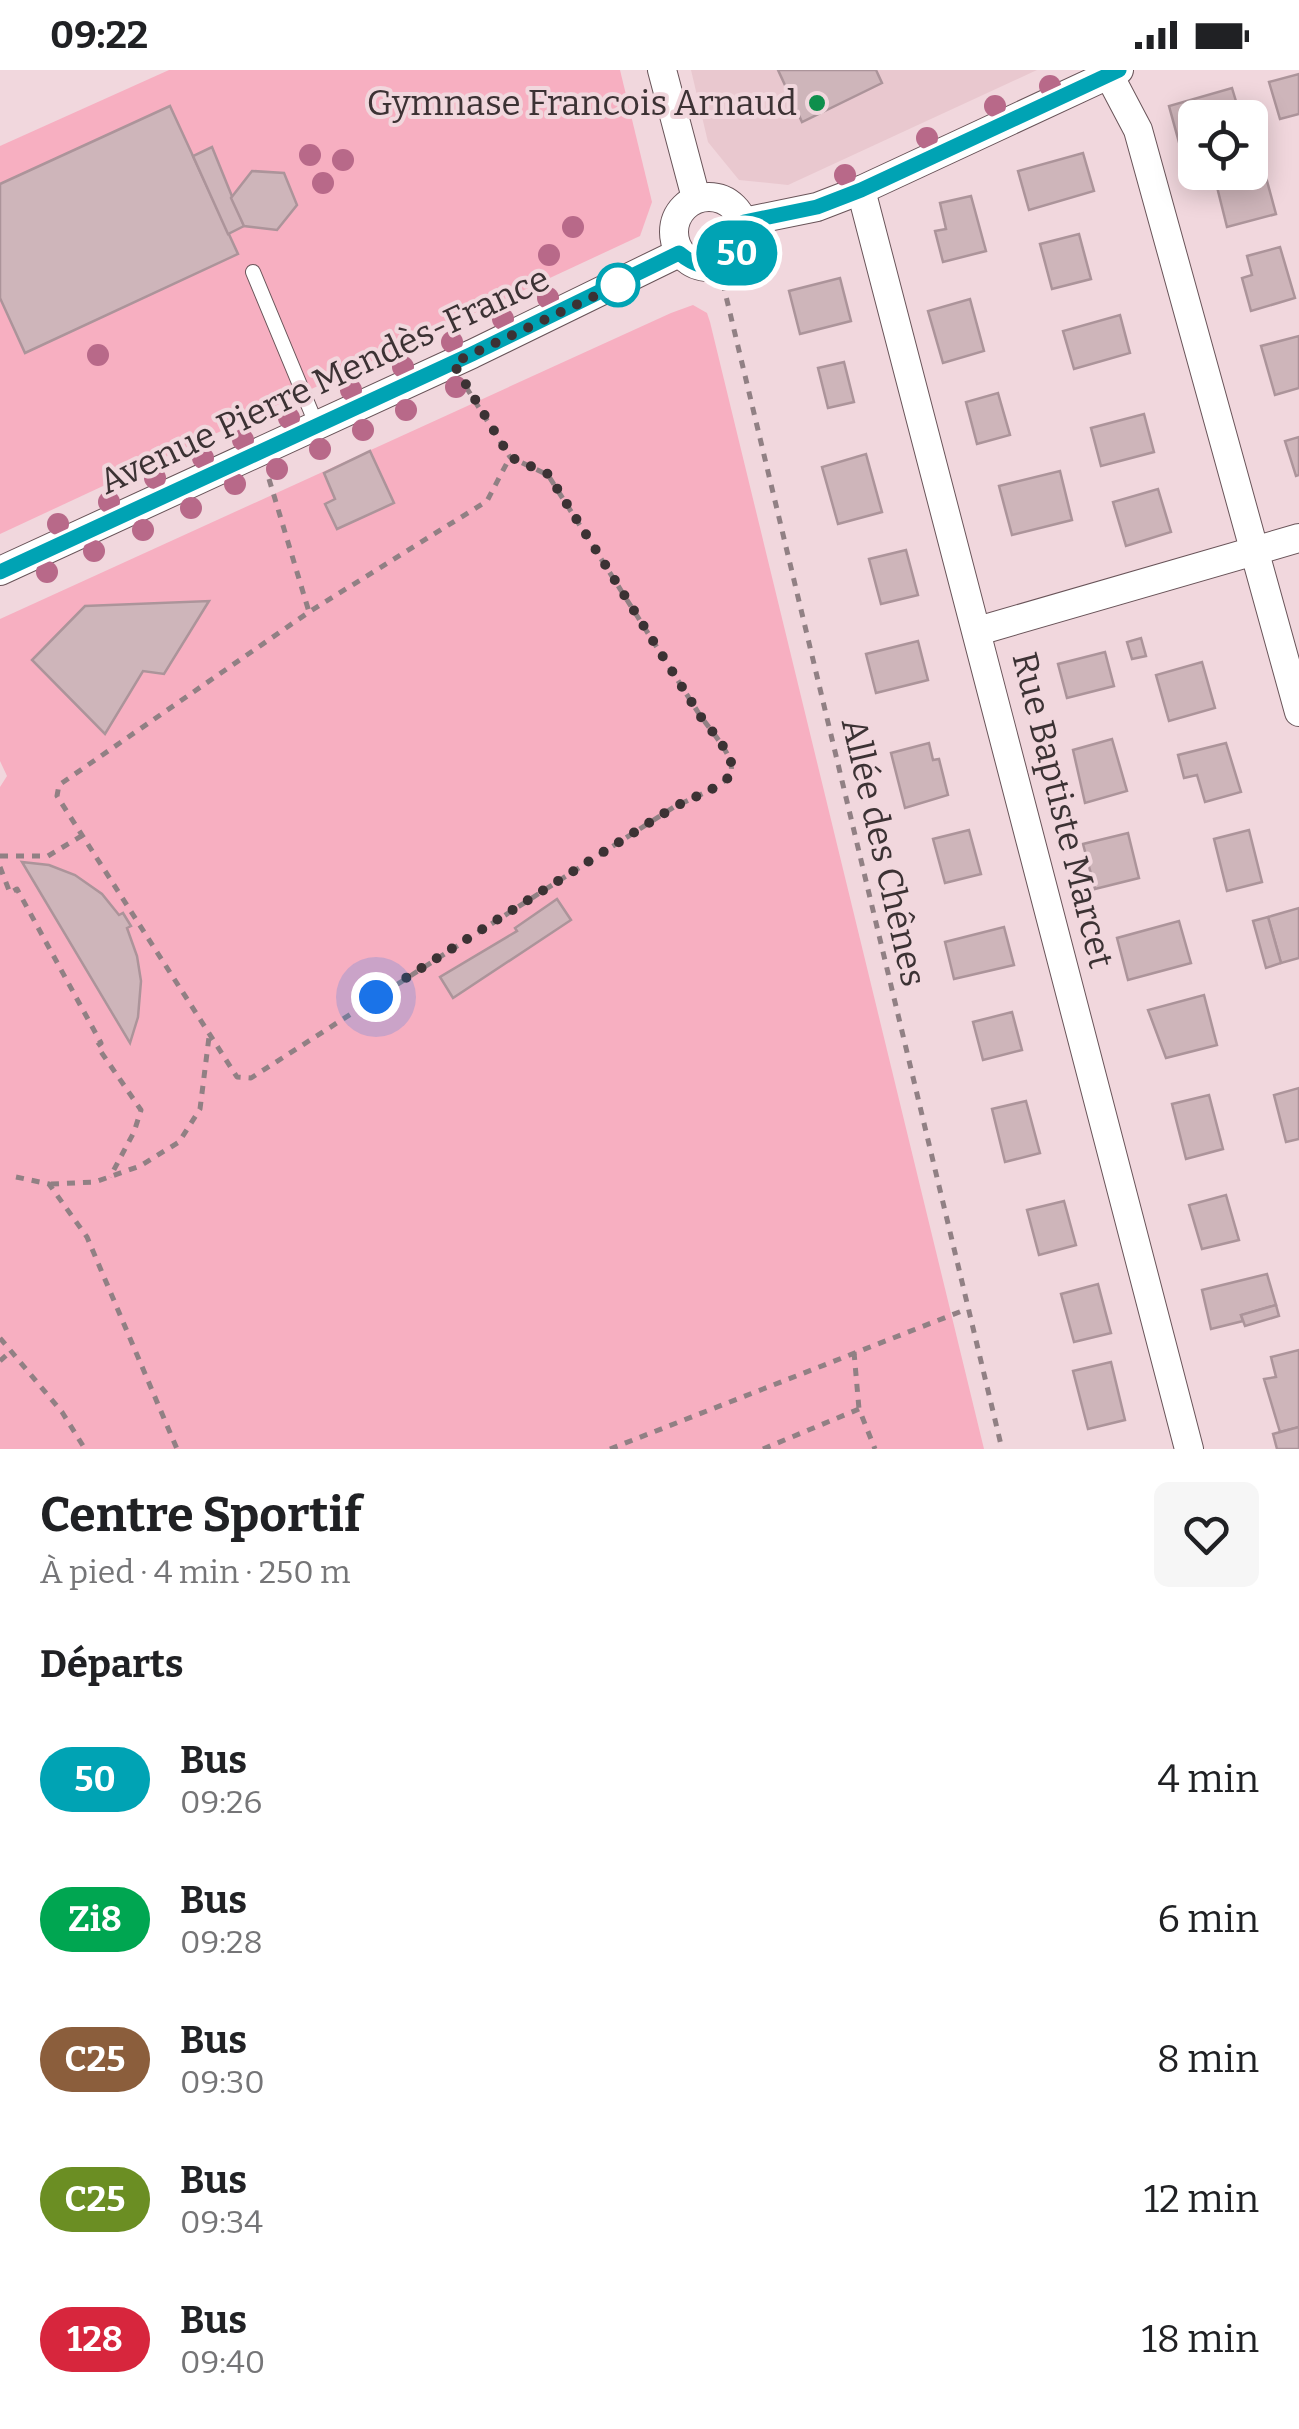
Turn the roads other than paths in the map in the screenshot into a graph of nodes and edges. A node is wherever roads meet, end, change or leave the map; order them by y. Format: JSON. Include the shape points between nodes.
{"nodes":[{"id":1,"x":662,"y":70,"type":"edge"},
{"id":2,"x":1114,"y":72,"type":"edge"},
{"id":3,"x":861,"y":190,"type":"junction"},
{"id":4,"x":696,"y":198,"type":"junction"},
{"id":5,"x":744,"y":222,"type":"junction"},
{"id":6,"x":679,"y":253,"type":"junction"},
{"id":7,"x":253,"y":272,"type":"dead end"},
{"id":8,"x":317,"y":426,"type":"junction"},
{"id":9,"x":1299,"y":538,"type":"edge"},
{"id":10,"x":1254,"y":550,"type":"junction"},
{"id":11,"x":0,"y":572,"type":"edge"},
{"id":12,"x":978,"y":631,"type":"junction"},
{"id":13,"x":1299,"y":712,"type":"edge"},
{"id":14,"x":1189,"y":1449,"type":"edge"}],
"edges":[{"from":1,"to":4,"type":"street"},
{"from":2,"to":3,"type":"street"},
{"from":2,"to":10,"type":"street","via":[[1138,130]]},
{"from":3,"to":5,"type":"street"},
{"from":3,"to":12,"type":"street","name":"Rue Baptiste Marcet"},
{"from":4,"to":5,"type":"street","via":[[716,196],[734,205]]},
{"from":4,"to":6,"type":"street","via":[[679,211],[673,232]]},
{"from":5,"to":6,"type":"street","via":[[735,257],[719,267],[703,268]]},
{"from":6,"to":8,"type":"street","name":"Avenue Pierre Mendès-France"},
{"from":7,"to":8,"type":"lane"},
{"from":8,"to":11,"type":"street","name":"Avenue Pierre Mendès-France"},
{"from":9,"to":10,"type":"street"},
{"from":10,"to":12,"type":"street"},
{"from":10,"to":13,"type":"street"},
{"from":12,"to":14,"type":"street","name":"Rue Baptiste Marcet"}]}
